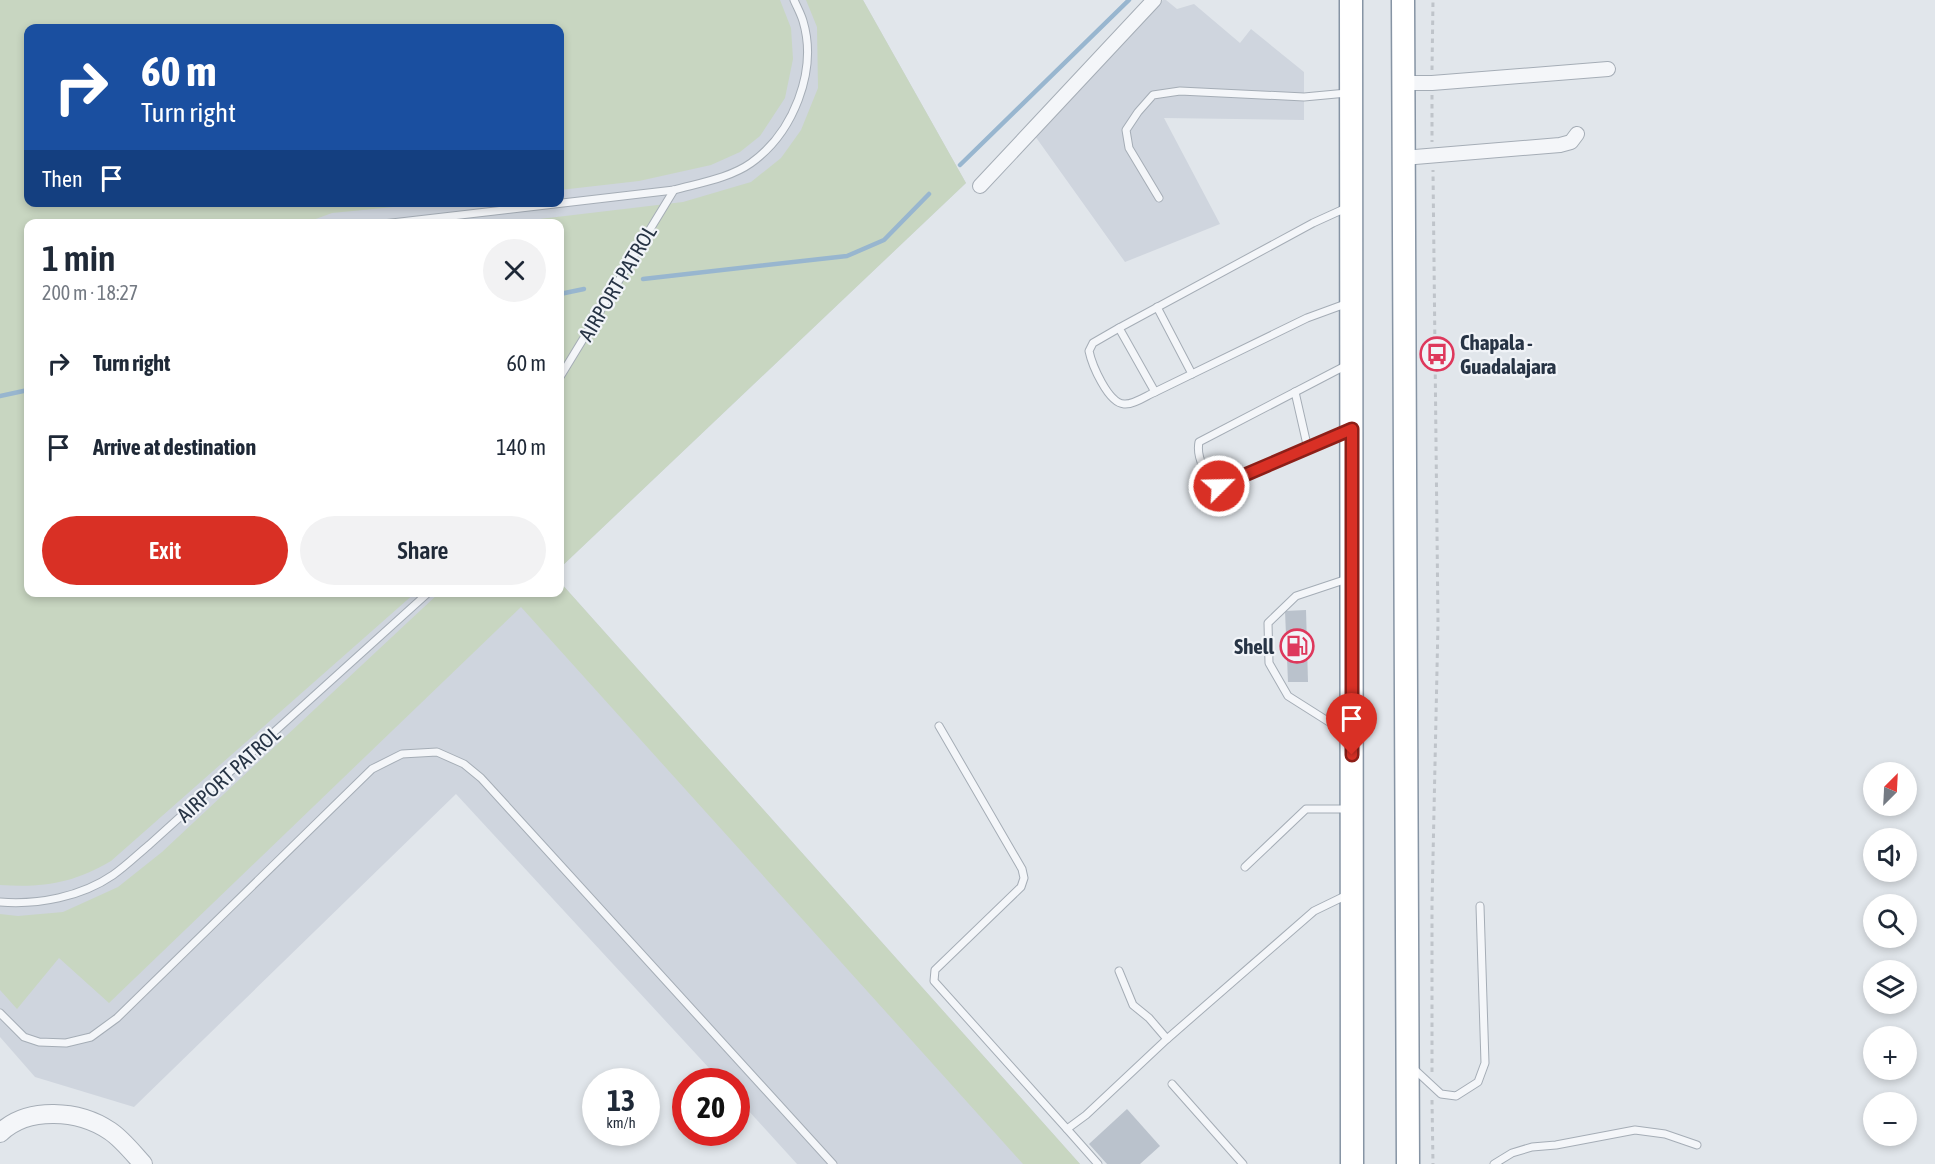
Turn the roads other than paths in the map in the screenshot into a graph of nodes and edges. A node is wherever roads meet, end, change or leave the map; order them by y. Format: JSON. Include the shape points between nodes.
{"nodes":[{"id":1,"x":794,"y":0,"type":"edge"},
{"id":2,"x":1154,"y":0,"type":"edge"},
{"id":3,"x":1351,"y":0,"type":"edge"},
{"id":4,"x":1403,"y":0,"type":"edge"},
{"id":5,"x":1608,"y":69,"type":"dead end"},
{"id":6,"x":1403,"y":83,"type":"junction"},
{"id":7,"x":1351,"y":93,"type":"junction"},
{"id":8,"x":1577,"y":134,"type":"dead end"},
{"id":9,"x":1403,"y":158,"type":"junction"},
{"id":10,"x":980,"y":186,"type":"dead end"},
{"id":11,"x":674,"y":190,"type":"junction"},
{"id":12,"x":1159,"y":198,"type":"dead end"},
{"id":13,"x":564,"y":203,"type":"edge"},
{"id":14,"x":1351,"y":206,"type":"junction"},
{"id":15,"x":528,"y":207,"type":"edge"},
{"id":16,"x":426,"y":219,"type":"edge"},
{"id":17,"x":1352,"y":302,"type":"junction"},
{"id":18,"x":1157,"y":307,"type":"junction"},
{"id":19,"x":1119,"y":328,"type":"junction"},
{"id":20,"x":1352,"y":363,"type":"junction"},
{"id":21,"x":564,"y":369,"type":"edge"},
{"id":22,"x":1192,"y":374,"type":"junction"},
{"id":23,"x":1155,"y":392,"type":"junction"},
{"id":24,"x":1295,"y":392,"type":"junction"},
{"id":25,"x":1352,"y":429,"type":"junction"},
{"id":26,"x":1308,"y":448,"type":"junction"},
{"id":27,"x":1352,"y":578,"type":"junction"},
{"id":28,"x":423,"y":597,"type":"edge"},
{"id":29,"x":939,"y":726,"type":"dead end"},
{"id":30,"x":1353,"y":736,"type":"junction"},
{"id":31,"x":1352,"y":809,"type":"junction"},
{"id":32,"x":1245,"y":867,"type":"dead end"},
{"id":33,"x":1352,"y":893,"type":"junction"},
{"id":34,"x":0,"y":902,"type":"edge"},
{"id":35,"x":1480,"y":906,"type":"dead end"},
{"id":36,"x":1119,"y":971,"type":"dead end"},
{"id":37,"x":0,"y":1013,"type":"edge"},
{"id":38,"x":1167,"y":1039,"type":"junction"},
{"id":39,"x":1407,"y":1062,"type":"junction"},
{"id":40,"x":1172,"y":1084,"type":"dead end"},
{"id":41,"x":1068,"y":1128,"type":"junction"},
{"id":42,"x":0,"y":1133,"type":"edge"},
{"id":43,"x":1697,"y":1145,"type":"dead end"},
{"id":44,"x":143,"y":1164,"type":"edge"},
{"id":45,"x":833,"y":1164,"type":"edge"},
{"id":46,"x":1098,"y":1164,"type":"edge"},
{"id":47,"x":1243,"y":1164,"type":"edge"},
{"id":48,"x":1352,"y":1164,"type":"edge"},
{"id":49,"x":1408,"y":1164,"type":"edge"},
{"id":50,"x":1494,"y":1164,"type":"edge"}],
"edges":[{"from":1,"to":11,"type":"lane","name":"AIRPORT PATROL","via":[[803,21],[807,50],[798,104],[785,127],[750,164]]},
{"from":2,"to":10,"type":"street"},
{"from":3,"to":7,"type":"highway"},
{"from":4,"to":6,"type":"highway"},
{"from":5,"to":6,"type":"street"},
{"from":6,"to":9,"type":"highway"},
{"from":7,"to":12,"type":"lane","via":[[1304,97],[1180,91],[1153,95],[1126,130],[1129,148]]},
{"from":7,"to":14,"type":"highway"},
{"from":8,"to":9,"type":"street","via":[[1571,142],[1560,145]]},
{"from":9,"to":39,"type":"highway"},
{"from":11,"to":13,"type":"lane","name":"AIRPORT PATROL"},
{"from":11,"to":21,"type":"lane","name":"AIRPORT PATROL"},
{"from":14,"to":17,"type":"highway"},
{"from":14,"to":18,"type":"lane"},
{"from":15,"to":16,"type":"lane","name":"AIRPORT PATROL"},
{"from":17,"to":20,"type":"highway"},
{"from":17,"to":22,"type":"lane","via":[[1307,318]]},
{"from":18,"to":19,"type":"lane"},
{"from":18,"to":22,"type":"lane"},
{"from":19,"to":23,"type":"lane"},
{"from":19,"to":23,"type":"lane","via":[[1093,343],[1089,351],[1108,396],[1127,405]]},
{"from":20,"to":24,"type":"lane"},
{"from":20,"to":25,"type":"highway"},
{"from":22,"to":23,"type":"lane"},
{"from":24,"to":26,"type":"lane"},
{"from":24,"to":26,"type":"lane","via":[[1199,442],[1197,451],[1211,482],[1219,486]]},
{"from":25,"to":26,"type":"lane"},
{"from":25,"to":27,"type":"highway"},
{"from":27,"to":30,"type":"highway"},
{"from":27,"to":30,"type":"lane","via":[[1296,596],[1268,623],[1269,663],[1288,696]]},
{"from":28,"to":34,"type":"lane","name":"AIRPORT PATROL","via":[[112,875],[80,892],[50,900]]},
{"from":29,"to":41,"type":"lane","via":[[1024,878],[1021,887],[935,970],[934,981]]},
{"from":30,"to":31,"type":"highway"},
{"from":31,"to":32,"type":"lane","via":[[1306,809]]},
{"from":31,"to":33,"type":"highway"},
{"from":33,"to":38,"type":"lane","via":[[1314,911]]},
{"from":33,"to":48,"type":"highway"},
{"from":35,"to":39,"type":"lane","via":[[1485,1063],[1478,1082],[1456,1096],[1441,1094]]},
{"from":36,"to":38,"type":"lane","via":[[1133,1005]]},
{"from":37,"to":45,"type":"lane","via":[[24,1037],[39,1041],[66,1043],[91,1037],[117,1018],[372,769],[402,754],[437,752],[464,764],[481,778]]},
{"from":38,"to":41,"type":"lane"},
{"from":39,"to":49,"type":"highway"},
{"from":40,"to":47,"type":"lane"},
{"from":41,"to":46,"type":"lane"},
{"from":42,"to":44,"type":"street","via":[[24,1118],[65,1115],[110,1131]]},
{"from":43,"to":50,"type":"lane","via":[[1665,1134],[1635,1130],[1532,1147]]}]}
